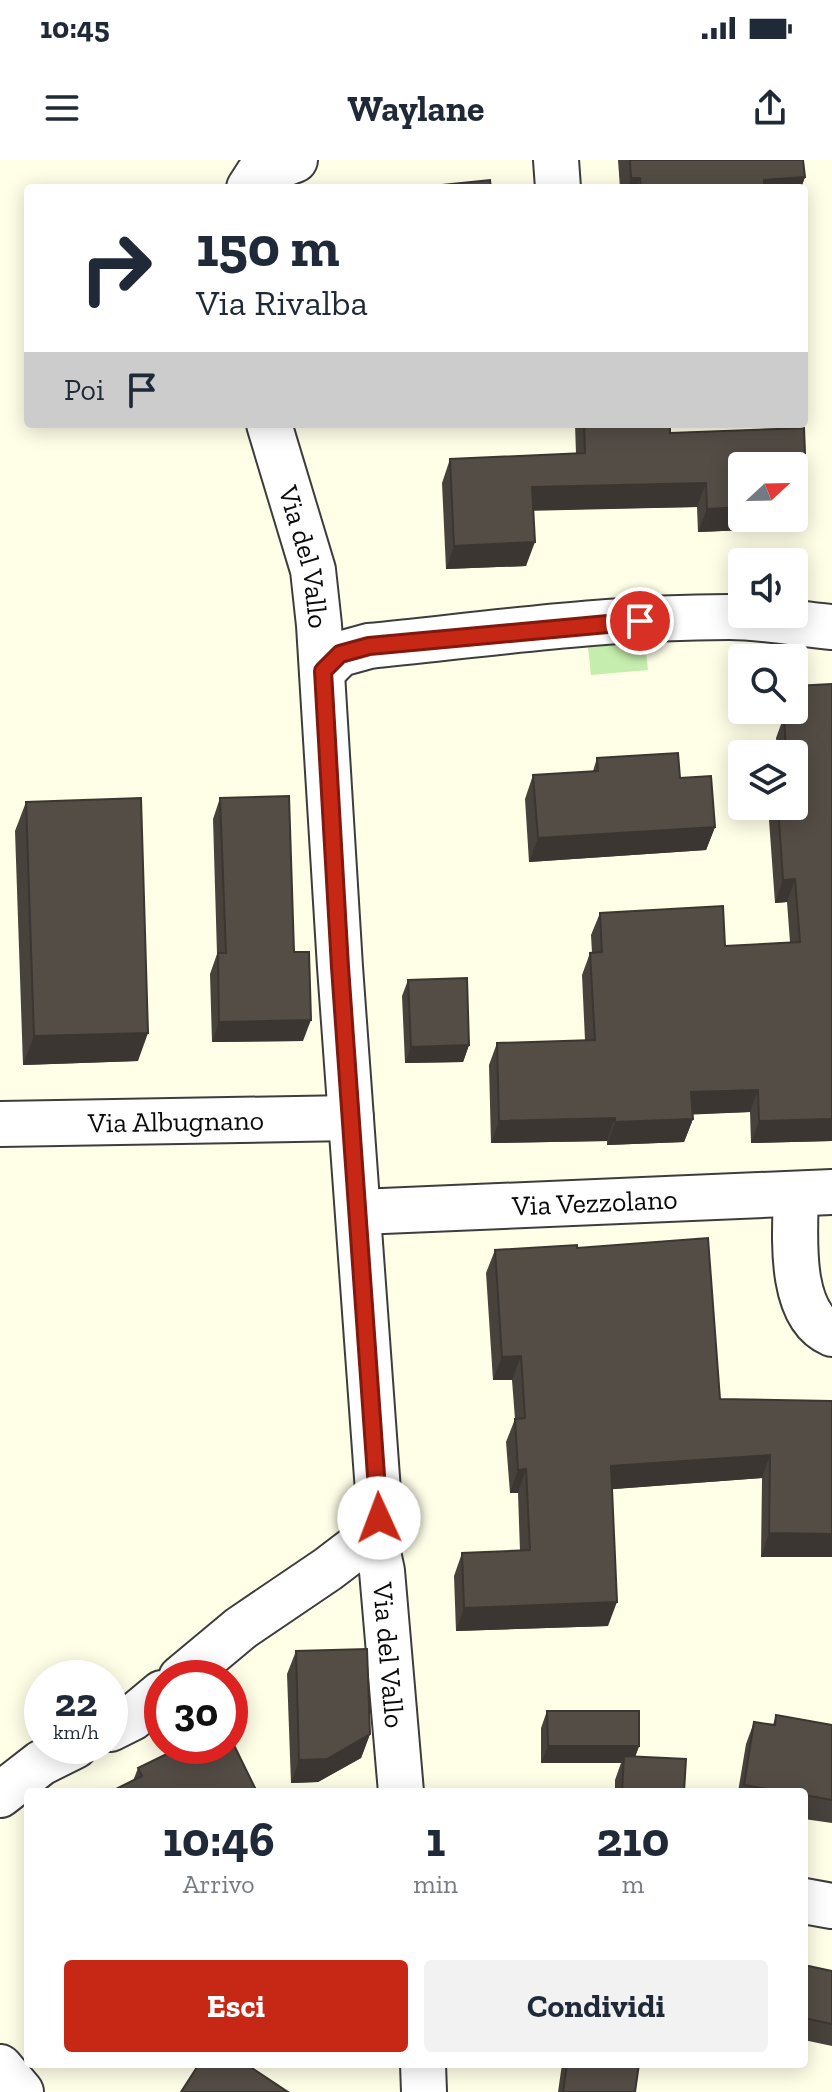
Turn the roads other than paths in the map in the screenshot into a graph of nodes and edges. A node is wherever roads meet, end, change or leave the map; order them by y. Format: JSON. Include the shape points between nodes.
{"nodes":[{"id":1,"x":295,"y":160,"type":"edge"},
{"id":2,"x":556,"y":160,"type":"edge"},
{"id":3,"x":252,"y":184,"type":"edge"},
{"id":4,"x":558,"y":184,"type":"edge"},
{"id":5,"x":270,"y":428,"type":"edge"},
{"id":6,"x":832,"y":627,"type":"edge"},
{"id":7,"x":323,"y":671,"type":"junction"},
{"id":8,"x":351,"y":1118,"type":"junction"},
{"id":9,"x":0,"y":1124,"type":"edge"},
{"id":10,"x":814,"y":1193,"type":"edge"},
{"id":11,"x":359,"y":1212,"type":"junction"},
{"id":12,"x":832,"y":1334,"type":"edge"},
{"id":13,"x":374,"y":1534,"type":"junction"},
{"id":14,"x":203,"y":1660,"type":"edge"},
{"id":15,"x":144,"y":1708,"type":"edge"},
{"id":16,"x":128,"y":1720,"type":"edge"},
{"id":17,"x":40,"y":1764,"type":"edge"},
{"id":18,"x":401,"y":1788,"type":"edge"},
{"id":19,"x":0,"y":1795,"type":"edge"},
{"id":20,"x":808,"y":1902,"type":"edge"},
{"id":21,"x":832,"y":1906,"type":"edge"},
{"id":22,"x":0,"y":2067,"type":"edge"},
{"id":23,"x":423,"y":2068,"type":"edge"},
{"id":24,"x":21,"y":2092,"type":"edge"},
{"id":25,"x":424,"y":2092,"type":"edge"}],
"edges":[{"from":1,"to":3,"type":"street","via":[[258,174]]},
{"from":2,"to":4,"type":"street"},
{"from":5,"to":7,"type":"street","name":"Via del Vallo","via":[[313,570]]},
{"from":6,"to":7,"type":"street","via":[[733,617],[564,627],[369,646],[340,654]]},
{"from":7,"to":8,"type":"street","name":"Via del Vallo"},
{"from":8,"to":9,"type":"street","name":"Via Albugnano"},
{"from":8,"to":11,"type":"street","name":"Via del Vallo"},
{"from":10,"to":11,"type":"street","name":"Via Vezzolano"},
{"from":10,"to":12,"type":"street","via":[[795,1233],[802,1300],[814,1321]]},
{"from":11,"to":13,"type":"street","name":"Via del Vallo","via":[[379,1505]]},
{"from":13,"to":14,"type":"street"},
{"from":13,"to":18,"type":"street","name":"Via del Vallo","via":[[382,1571]]},
{"from":15,"to":16,"type":"street"},
{"from":17,"to":19,"type":"street"},
{"from":20,"to":21,"type":"street"},
{"from":22,"to":24,"type":"street"},
{"from":23,"to":25,"type":"street"}]}
